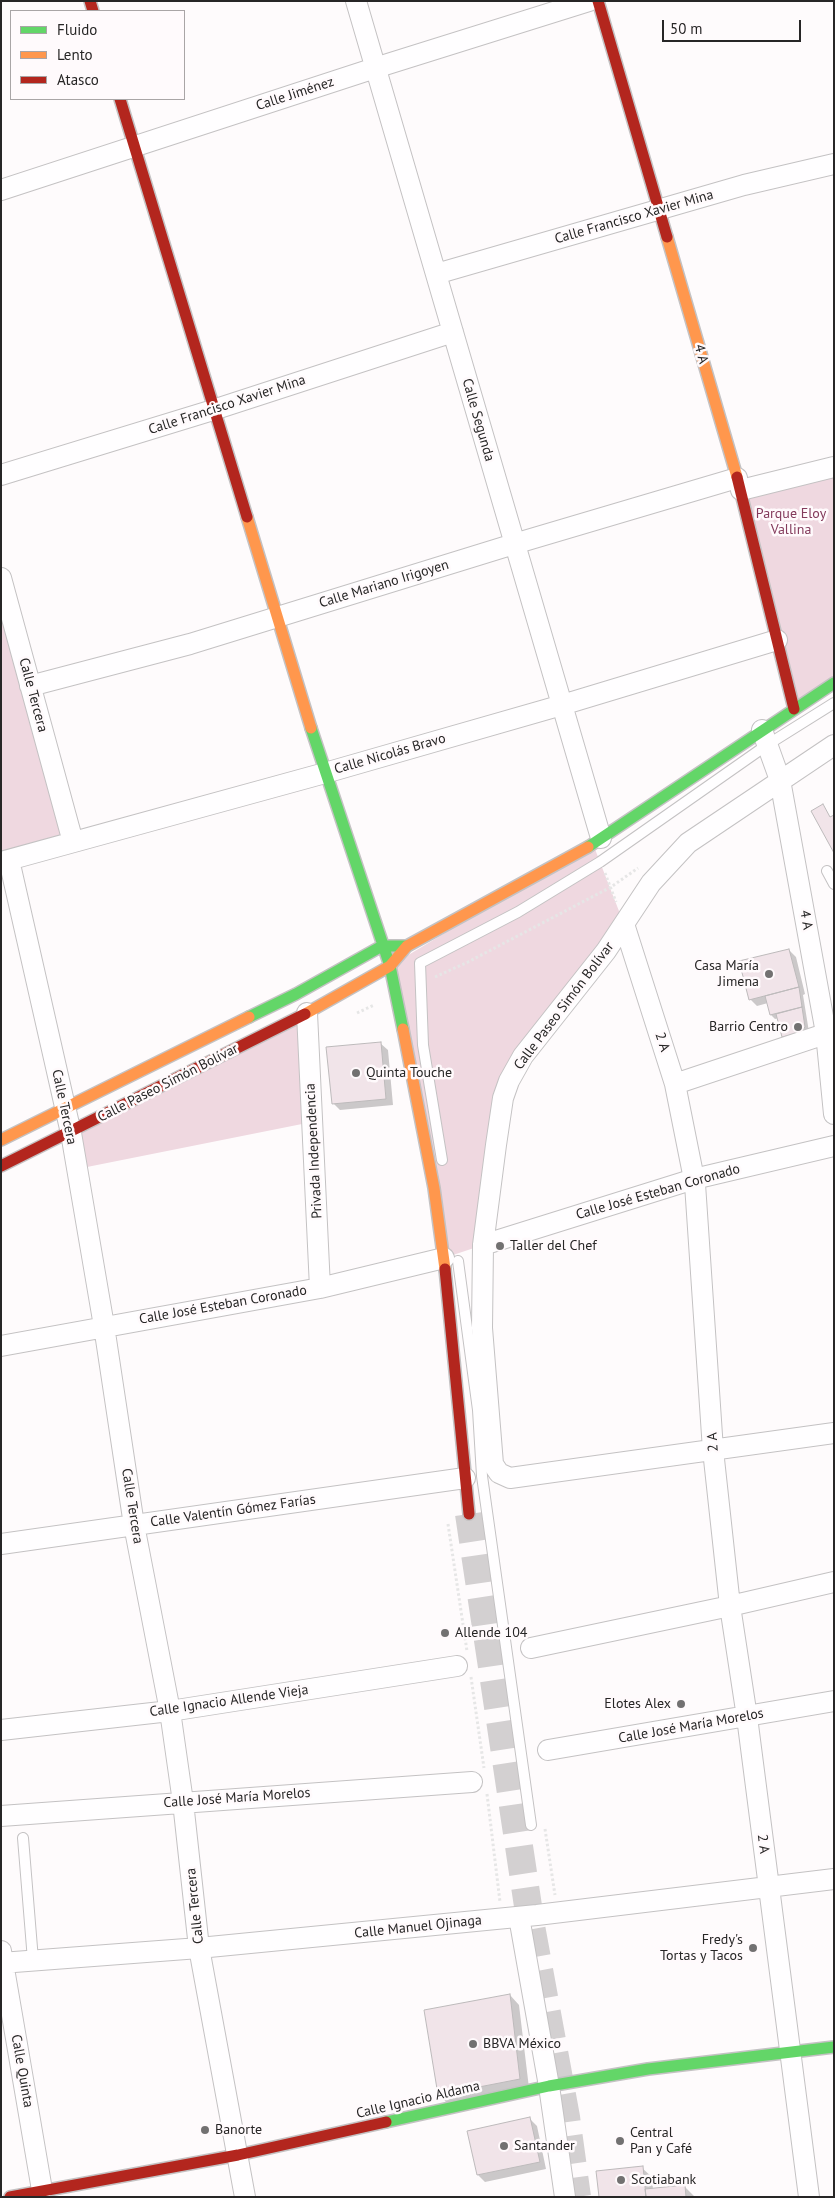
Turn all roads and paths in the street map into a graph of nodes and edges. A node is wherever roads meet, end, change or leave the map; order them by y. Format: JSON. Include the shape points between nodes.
{"nodes":[{"id":1,"x":356,"y":1,"type":"edge"},
{"id":2,"x":589,"y":1,"type":"edge"},
{"id":3,"x":598,"y":1,"type":"edge"},
{"id":4,"x":375,"y":68,"type":"junction"},
{"id":5,"x":120,"y":100,"type":"edge"},
{"id":6,"x":134,"y":146,"type":"junction"},
{"id":7,"x":834,"y":164,"type":"edge"},
{"id":8,"x":1,"y":190,"type":"edge"},
{"id":9,"x":658,"y":209,"type":"junction"},
{"id":10,"x":436,"y":274,"type":"junction"},
{"id":11,"x":453,"y":332,"type":"junction"},
{"id":12,"x":213,"y":410,"type":"junction"},
{"id":13,"x":834,"y":467,"type":"edge"},
{"id":14,"x":1,"y":475,"type":"edge"},
{"id":15,"x":739,"y":484,"type":"junction"},
{"id":16,"x":514,"y":544,"type":"junction"},
{"id":17,"x":1,"y":578,"type":"edge"},
{"id":18,"x":277,"y":618,"type":"junction"},
{"id":19,"x":776,"y":640,"type":"junction"},
{"id":20,"x":834,"y":683,"type":"edge"},
{"id":21,"x":30,"y":686,"type":"junction"},
{"id":22,"x":834,"y":703,"type":"edge"},
{"id":23,"x":562,"y":705,"type":"junction"},
{"id":24,"x":794,"y":710,"type":"junction"},
{"id":25,"x":765,"y":738,"type":"junction"},
{"id":26,"x":834,"y":745,"type":"edge"},
{"id":27,"x":325,"y":773,"type":"junction"},
{"id":28,"x":780,"y":780,"type":"junction"},
{"id":29,"x":601,"y":838,"type":"junction"},
{"id":30,"x":73,"y":842,"type":"junction"},
{"id":31,"x":5,"y":861,"type":"edge"},
{"id":32,"x":600,"y":862,"type":"junction"},
{"id":33,"x":640,"y":866,"type":"dead end"},
{"id":34,"x":827,"y":872,"type":"dead end"},
{"id":35,"x":834,"y":884,"type":"edge"},
{"id":36,"x":611,"y":887,"type":"junction"},
{"id":37,"x":624,"y":924,"type":"junction"},
{"id":38,"x":382,"y":946,"type":"junction"},
{"id":39,"x":407,"y":946,"type":"junction"},
{"id":40,"x":390,"y":966,"type":"junction"},
{"id":41,"x":421,"y":983,"type":"junction"},
{"id":42,"x":308,"y":1013,"type":"junction"},
{"id":43,"x":831,"y":1028,"type":"edge"},
{"id":44,"x":675,"y":1084,"type":"junction"},
{"id":45,"x":66,"y":1109,"type":"junction"},
{"id":46,"x":834,"y":1114,"type":"edge"},
{"id":47,"x":71,"y":1132,"type":"junction"},
{"id":48,"x":1,"y":1140,"type":"edge"},
{"id":49,"x":834,"y":1146,"type":"edge"},
{"id":50,"x":1,"y":1166,"type":"edge"},
{"id":51,"x":443,"y":1166,"type":"dead end"},
{"id":52,"x":694,"y":1179,"type":"junction"},
{"id":53,"x":483,"y":1245,"type":"junction"},
{"id":54,"x":450,"y":1256,"type":"junction"},
{"id":55,"x":320,"y":1288,"type":"junction"},
{"id":56,"x":104,"y":1326,"type":"junction"},
{"id":57,"x":1,"y":1346,"type":"edge"},
{"id":58,"x":834,"y":1433,"type":"edge"},
{"id":59,"x":713,"y":1450,"type":"junction"},
{"id":60,"x":465,"y":1478,"type":"junction"},
{"id":61,"x":469,"y":1514,"type":"tunnel mouth"},
{"id":62,"x":447,"y":1520,"type":"dead end"},
{"id":63,"x":134,"y":1525,"type":"junction"},
{"id":64,"x":1,"y":1544,"type":"edge"},
{"id":65,"x":834,"y":1582,"type":"edge"},
{"id":66,"x":730,"y":1606,"type":"junction"},
{"id":67,"x":532,"y":1648,"type":"dead end"},
{"id":68,"x":465,"y":1665,"type":"junction"},
{"id":69,"x":834,"y":1701,"type":"edge"},
{"id":70,"x":170,"y":1711,"type":"junction"},
{"id":71,"x":747,"y":1717,"type":"junction"},
{"id":72,"x":1,"y":1730,"type":"edge"},
{"id":73,"x":548,"y":1750,"type":"dead end"},
{"id":74,"x":481,"y":1781,"type":"junction"},
{"id":75,"x":184,"y":1802,"type":"junction"},
{"id":76,"x":1,"y":1816,"type":"edge"},
{"id":77,"x":531,"y":1825,"type":"dead end"},
{"id":78,"x":23,"y":1838,"type":"dead end"},
{"id":79,"x":834,"y":1879,"type":"edge"},
{"id":80,"x":769,"y":1888,"type":"junction"},
{"id":81,"x":511,"y":1917,"type":"junction"},
{"id":82,"x":200,"y":1948,"type":"junction"},
{"id":83,"x":2,"y":1959,"type":"edge"},
{"id":84,"x":34,"y":1960,"type":"junction"},
{"id":85,"x":834,"y":2047,"type":"edge"},
{"id":86,"x":813,"y":2049,"type":"junction"},
{"id":87,"x":790,"y":2052,"type":"junction"},
{"id":88,"x":813,"y":2061,"type":"dead end"},
{"id":89,"x":549,"y":2086,"type":"junction"},
{"id":90,"x":238,"y":2156,"type":"junction"},
{"id":91,"x":42,"y":2190,"type":"junction"},
{"id":92,"x":811,"y":2194,"type":"edge"},
{"id":93,"x":10,"y":2197,"type":"edge"},
{"id":94,"x":245,"y":2197,"type":"edge"},
{"id":95,"x":565,"y":2197,"type":"edge"}],
"edges":[{"from":1,"to":4,"type":"street","name":"Calle Segunda"},
{"from":2,"to":4,"type":"street","name":"Calle Jiménez"},
{"from":3,"to":9,"type":"main road","name":"4 A"},
{"from":4,"to":6,"type":"street","name":"Calle Jiménez"},
{"from":4,"to":10,"type":"street","name":"Calle Segunda"},
{"from":5,"to":6,"type":"main road"},
{"from":6,"to":8,"type":"street","name":"Calle Jiménez"},
{"from":6,"to":12,"type":"main road"},
{"from":7,"to":9,"type":"street","name":"Calle Francisco Xavier Mina"},
{"from":9,"to":10,"type":"street","name":"Calle Francisco Xavier Mina"},
{"from":9,"to":15,"type":"main road","name":"4 A"},
{"from":10,"to":11,"type":"street","name":"Calle Segunda"},
{"from":11,"to":12,"type":"street","name":"Calle Francisco Xavier Mina"},
{"from":11,"to":16,"type":"street","name":"Calle Segunda"},
{"from":12,"to":14,"type":"street","name":"Calle Francisco Xavier Mina"},
{"from":12,"to":18,"type":"main road"},
{"from":13,"to":15,"type":"street","name":"Calle Mariano Irigoyen"},
{"from":15,"to":16,"type":"street","name":"Calle Mariano Irigoyen"},
{"from":15,"to":19,"type":"main road","name":"4 A"},
{"from":16,"to":18,"type":"street","name":"Calle Mariano Irigoyen"},
{"from":16,"to":23,"type":"street","name":"Calle Segunda"},
{"from":17,"to":21,"type":"street","name":"Calle Tercera"},
{"from":18,"to":21,"type":"street","name":"Calle Mariano Irigoyen"},
{"from":18,"to":27,"type":"main road"},
{"from":19,"to":23,"type":"street","name":"Calle Nicolás Bravo"},
{"from":19,"to":24,"type":"main road","name":"4 A"},
{"from":20,"to":24,"type":"main road","name":"Calle Paseo Simón Bolívar"},
{"from":21,"to":30,"type":"street","name":"Calle Tercera"},
{"from":22,"to":25,"type":"lane"},
{"from":23,"to":27,"type":"street","name":"Calle Nicolás Bravo"},
{"from":23,"to":29,"type":"street","name":"Calle Segunda"},
{"from":24,"to":25,"type":"main road","name":"Calle Paseo Simón Bolívar"},
{"from":25,"to":28,"type":"street","name":"4 A"},
{"from":25,"to":29,"type":"main road","name":"Calle Paseo Simón Bolívar"},
{"from":25,"to":32,"type":"lane"},
{"from":26,"to":28,"type":"street","name":"Calle Paseo Simón Bolívar"},
{"from":27,"to":30,"type":"street","name":"Calle Nicolás Bravo"},
{"from":27,"to":38,"type":"main road"},
{"from":28,"to":37,"type":"street","name":"Calle Paseo Simón Bolívar","via":[[688,843],[651,883]]},
{"from":28,"to":43,"type":"street","name":"4 A"},
{"from":29,"to":39,"type":"main road","name":"Calle Paseo Simón Bolívar"},
{"from":30,"to":31,"type":"street","name":"Calle Nicolás Bravo"},
{"from":31,"to":45,"type":"street","name":"Calle Tercera"},
{"from":32,"to":36,"type":"path"},
{"from":32,"to":41,"type":"lane","via":[[518,912],[420,963]]},
{"from":33,"to":36,"type":"path"},
{"from":34,"to":35,"type":"lane"},
{"from":36,"to":37,"type":"path"},
{"from":36,"to":41,"type":"path"},
{"from":37,"to":44,"type":"street","name":"2 A"},
{"from":37,"to":53,"type":"street","name":"Calle Paseo Simón Bolívar","via":[[523,1056],[509,1081],[498,1126]]},
{"from":38,"to":39,"type":"main road","name":"Calle Paseo Simón Bolívar"},
{"from":38,"to":40,"type":"main road"},
{"from":38,"to":45,"type":"main road","name":"Calle Paseo Simón Bolívar","via":[[296,994]]},
{"from":39,"to":40,"type":"main road","name":"Calle Paseo Simón Bolívar"},
{"from":40,"to":42,"type":"main road","name":"Calle Paseo Simón Bolívar"},
{"from":40,"to":54,"type":"main road"},
{"from":41,"to":51,"type":"lane","via":[[423,1045]]},
{"from":42,"to":47,"type":"main road","name":"Calle Paseo Simón Bolívar"},
{"from":42,"to":55,"type":"street","name":"Privada Independencia"},
{"from":43,"to":44,"type":"street"},
{"from":43,"to":46,"type":"street","name":"4 A"},
{"from":44,"to":52,"type":"street","name":"2 A"},
{"from":45,"to":47,"type":"street","name":"Calle Tercera"},
{"from":45,"to":48,"type":"main road","name":"Calle Paseo Simón Bolívar"},
{"from":47,"to":50,"type":"main road","name":"Calle Paseo Simón Bolívar"},
{"from":47,"to":56,"type":"street","name":"Calle Tercera"},
{"from":49,"to":52,"type":"street","name":"Calle José Esteban Coronado"},
{"from":52,"to":53,"type":"street","name":"Calle José Esteban Coronado"},
{"from":52,"to":59,"type":"street","name":"2 A"},
{"from":53,"to":59,"type":"street","name":"Calle Paseo Simón Bolívar","via":[[482,1328],[493,1464],[500,1473],[510,1478]]},
{"from":54,"to":55,"type":"street","name":"Calle José Esteban Coronado"},
{"from":54,"to":60,"type":"main road"},
{"from":54,"to":77,"type":"lane","via":[[478,1410],[482,1476]]},
{"from":55,"to":56,"type":"street","name":"Calle José Esteban Coronado"},
{"from":56,"to":57,"type":"street","name":"Calle José Esteban Coronado"},
{"from":56,"to":63,"type":"street","name":"Calle Tercera"},
{"from":58,"to":59,"type":"street"},
{"from":59,"to":66,"type":"street","name":"2 A"},
{"from":60,"to":61,"type":"main road"},
{"from":60,"to":63,"type":"street","name":"Calle Valentín Gómez Farías"},
{"from":62,"to":68,"type":"path"},
{"from":63,"to":64,"type":"street","name":"Calle Valentín Gómez Farías"},
{"from":63,"to":70,"type":"street","name":"Calle Tercera"},
{"from":65,"to":66,"type":"street"},
{"from":66,"to":67,"type":"street"},
{"from":66,"to":71,"type":"street","name":"2 A"},
{"from":68,"to":70,"type":"street","name":"Calle Ignacio Allende Vieja"},
{"from":68,"to":74,"type":"path"},
{"from":69,"to":71,"type":"street","name":"Calle José María Morelos"},
{"from":70,"to":72,"type":"street","name":"Calle Ignacio Allende Vieja"},
{"from":70,"to":75,"type":"street","name":"Calle Tercera"},
{"from":71,"to":73,"type":"street","name":"Calle José María Morelos"},
{"from":71,"to":80,"type":"street","name":"2 A"},
{"from":74,"to":75,"type":"street","name":"Calle José María Morelos"},
{"from":74,"to":81,"type":"path"},
{"from":75,"to":76,"type":"street","name":"Calle José María Morelos"},
{"from":75,"to":82,"type":"street","name":"Calle Tercera"},
{"from":78,"to":84,"type":"lane"},
{"from":79,"to":80,"type":"street","name":"Calle Manuel Ojinaga"},
{"from":80,"to":81,"type":"street","name":"Calle Manuel Ojinaga"},
{"from":80,"to":87,"type":"street","name":"2 A"},
{"from":81,"to":82,"type":"street","name":"Calle Manuel Ojinaga"},
{"from":81,"to":89,"type":"street"},
{"from":82,"to":84,"type":"street","name":"Calle Manuel Ojinaga"},
{"from":82,"to":90,"type":"street","name":"Calle Tercera"},
{"from":83,"to":84,"type":"street","name":"Calle Manuel Ojinaga"},
{"from":83,"to":91,"type":"street","name":"Calle Quinta"},
{"from":85,"to":86,"type":"main road","name":"Calle Ignacio Aldama"},
{"from":86,"to":87,"type":"main road","name":"Calle Ignacio Aldama"},
{"from":86,"to":88,"type":"lane"},
{"from":87,"to":89,"type":"main road","name":"Calle Ignacio Aldama","via":[[648,2069]]},
{"from":87,"to":92,"type":"street","name":"2 A"},
{"from":89,"to":90,"type":"main road","name":"Calle Ignacio Aldama"},
{"from":89,"to":95,"type":"street"},
{"from":90,"to":91,"type":"main road","name":"Calle Ignacio Aldama"},
{"from":90,"to":94,"type":"street","name":"Calle Tercera"},
{"from":91,"to":93,"type":"main road","name":"Calle Ignacio Aldama"}]}
